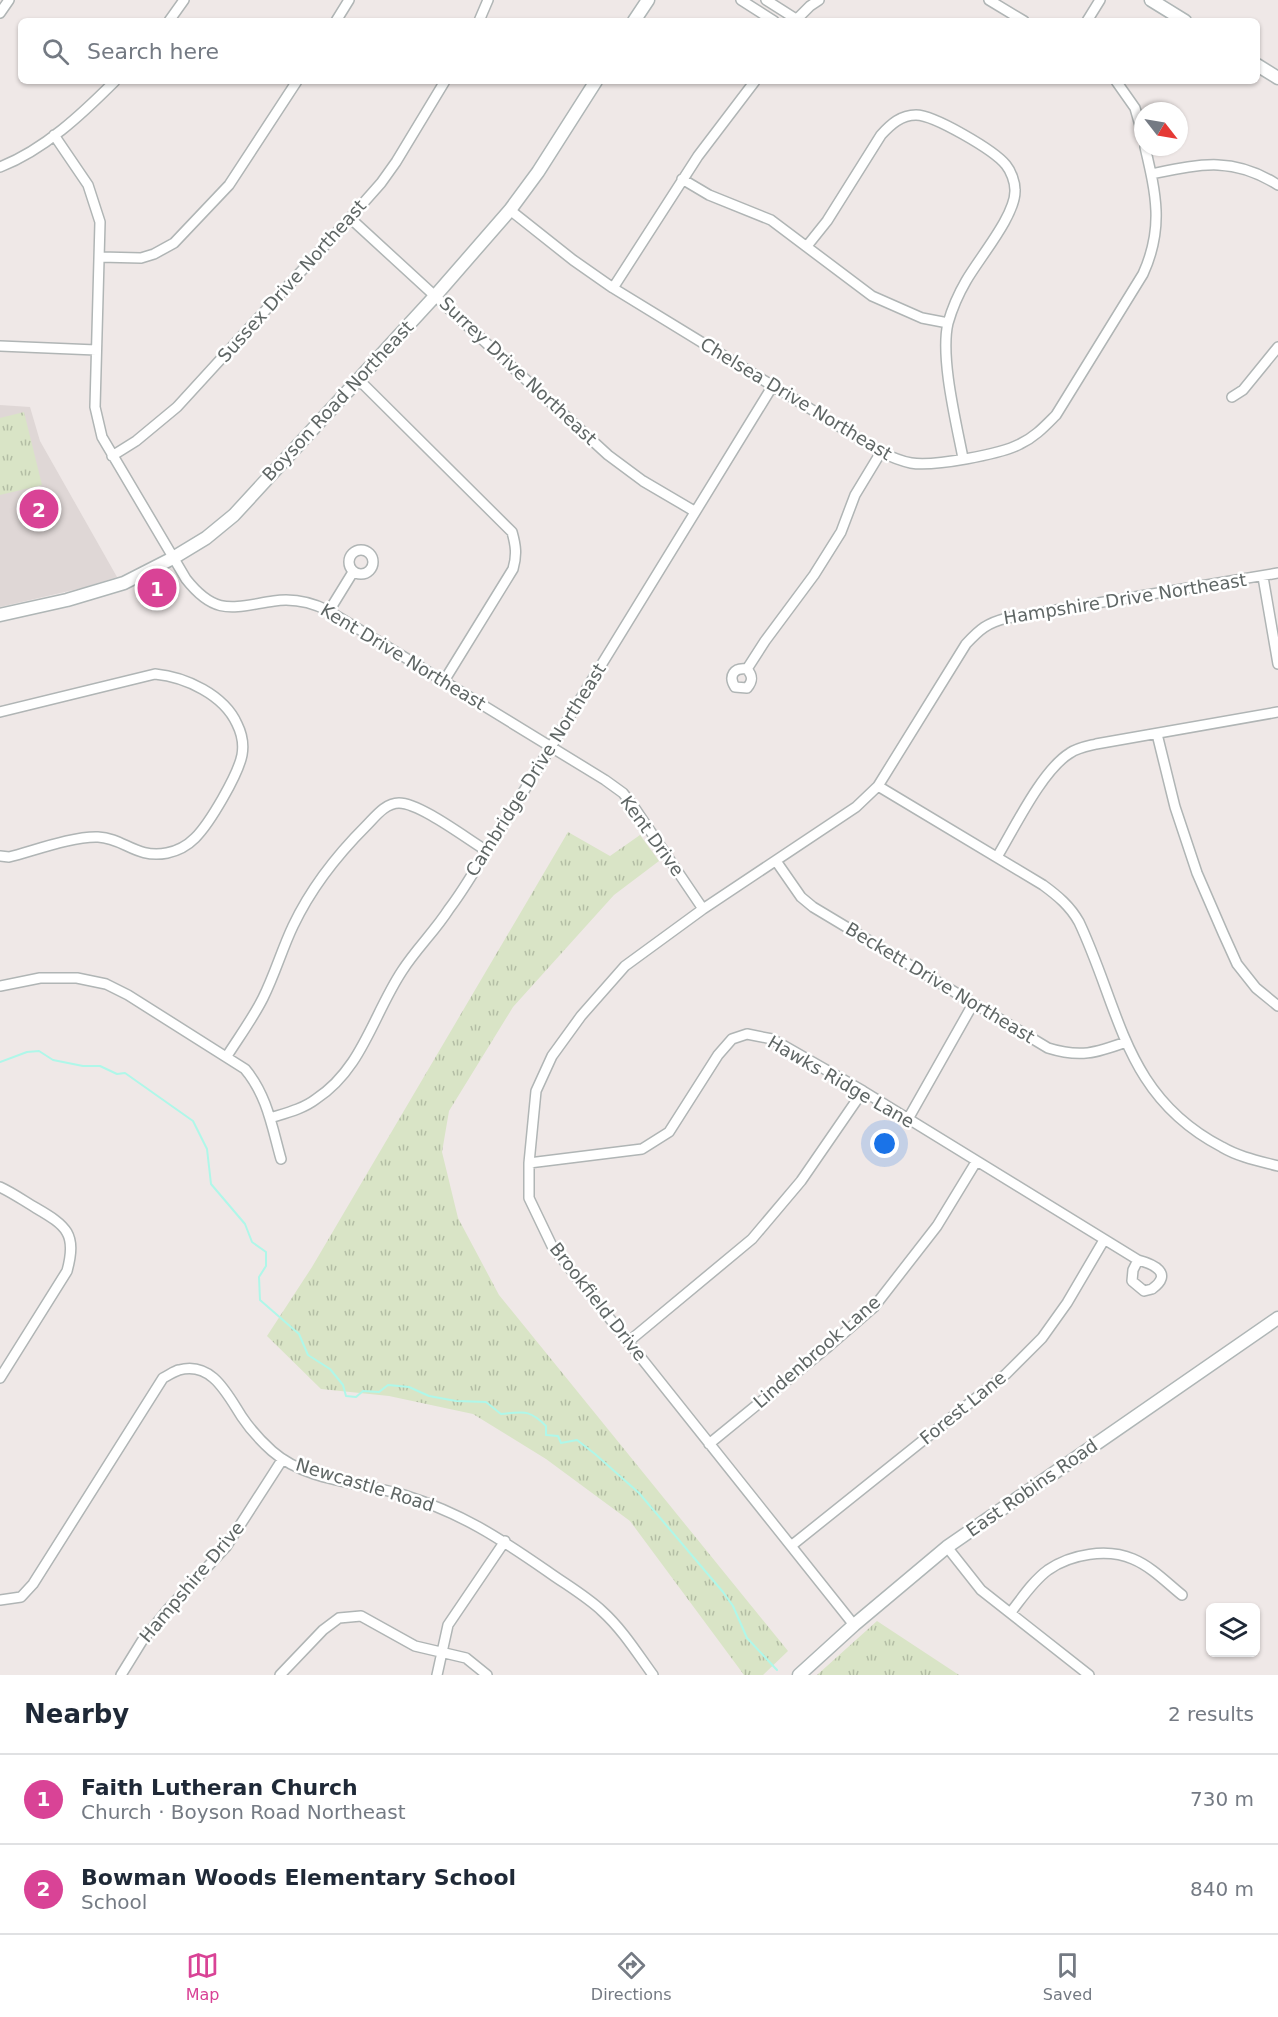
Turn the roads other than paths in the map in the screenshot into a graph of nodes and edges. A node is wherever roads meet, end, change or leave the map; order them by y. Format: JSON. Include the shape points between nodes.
{"nodes":[{"id":1,"x":9,"y":0,"type":"edge"},
{"id":2,"x":184,"y":0,"type":"edge"},
{"id":3,"x":349,"y":0,"type":"edge"},
{"id":4,"x":488,"y":0,"type":"edge"},
{"id":5,"x":648,"y":0,"type":"edge"},
{"id":6,"x":741,"y":0,"type":"edge"},
{"id":7,"x":766,"y":0,"type":"edge"},
{"id":8,"x":819,"y":0,"type":"edge"},
{"id":9,"x":989,"y":0,"type":"edge"},
{"id":10,"x":1100,"y":0,"type":"edge"},
{"id":11,"x":1151,"y":0,"type":"edge"},
{"id":12,"x":0,"y":13,"type":"edge"},
{"id":13,"x":171,"y":18,"type":"edge"},
{"id":14,"x":338,"y":18,"type":"edge"},
{"id":15,"x":480,"y":18,"type":"edge"},
{"id":16,"x":636,"y":18,"type":"edge"},
{"id":17,"x":769,"y":18,"type":"edge"},
{"id":18,"x":792,"y":18,"type":"edge"},
{"id":19,"x":797,"y":18,"type":"edge"},
{"id":20,"x":1019,"y":18,"type":"edge"},
{"id":21,"x":1089,"y":18,"type":"edge"},
{"id":22,"x":1180,"y":18,"type":"edge"},
{"id":23,"x":1260,"y":67,"type":"edge"},
{"id":24,"x":1278,"y":78,"type":"edge"},
{"id":25,"x":112,"y":84,"type":"edge"},
{"id":26,"x":295,"y":84,"type":"edge"},
{"id":27,"x":443,"y":84,"type":"edge"},
{"id":28,"x":594,"y":84,"type":"edge"},
{"id":29,"x":753,"y":84,"type":"edge"},
{"id":30,"x":1118,"y":84,"type":"edge"},
{"id":31,"x":1134,"y":107,"type":"edge"},
{"id":32,"x":54,"y":135,"type":"junction"},
{"id":33,"x":1147,"y":156,"type":"edge"},
{"id":34,"x":0,"y":166,"type":"edge"},
{"id":35,"x":1151,"y":174,"type":"junction"},
{"id":36,"x":682,"y":179,"type":"junction"},
{"id":37,"x":1278,"y":185,"type":"edge"},
{"id":38,"x":510,"y":210,"type":"junction"},
{"id":39,"x":350,"y":218,"type":"junction"},
{"id":40,"x":807,"y":246,"type":"junction"},
{"id":41,"x":100,"y":257,"type":"junction"},
{"id":42,"x":613,"y":288,"type":"junction"},
{"id":43,"x":436,"y":295,"type":"junction"},
{"id":44,"x":948,"y":323,"type":"junction"},
{"id":45,"x":0,"y":346,"type":"edge"},
{"id":46,"x":1278,"y":347,"type":"edge"},
{"id":47,"x":96,"y":350,"type":"junction"},
{"id":48,"x":358,"y":378,"type":"junction"},
{"id":49,"x":772,"y":387,"type":"junction"},
{"id":50,"x":1232,"y":397,"type":"dead end"},
{"id":51,"x":881,"y":452,"type":"junction"},
{"id":52,"x":112,"y":456,"type":"junction"},
{"id":53,"x":963,"y":458,"type":"junction"},
{"id":54,"x":694,"y":511,"type":"junction"},
{"id":55,"x":174,"y":558,"type":"junction"},
{"id":56,"x":353,"y":572,"type":"dead end"},
{"id":57,"x":1278,"y":573,"type":"edge"},
{"id":58,"x":1263,"y":577,"type":"junction"},
{"id":59,"x":329,"y":611,"type":"junction"},
{"id":60,"x":0,"y":615,"type":"edge"},
{"id":61,"x":1278,"y":664,"type":"edge"},
{"id":62,"x":747,"y":669,"type":"dead end"},
{"id":63,"x":444,"y":681,"type":"junction"},
{"id":64,"x":0,"y":712,"type":"edge"},
{"id":65,"x":1278,"y":712,"type":"edge"},
{"id":66,"x":1157,"y":734,"type":"junction"},
{"id":67,"x":550,"y":747,"type":"junction"},
{"id":68,"x":591,"y":772,"type":"joint"},
{"id":69,"x":878,"y":786,"type":"junction"},
{"id":70,"x":487,"y":852,"type":"junction"},
{"id":71,"x":0,"y":856,"type":"edge"},
{"id":72,"x":997,"y":857,"type":"junction"},
{"id":73,"x":776,"y":861,"type":"junction"},
{"id":74,"x":703,"y":909,"type":"junction"},
{"id":75,"x":0,"y":986,"type":"edge"},
{"id":76,"x":973,"y":1004,"type":"junction"},
{"id":77,"x":1278,"y":1006,"type":"edge"},
{"id":78,"x":1126,"y":1042,"type":"junction"},
{"id":79,"x":227,"y":1056,"type":"junction"},
{"id":80,"x":863,"y":1091,"type":"junction"},
{"id":81,"x":270,"y":1118,"type":"junction"},
{"id":82,"x":908,"y":1119,"type":"junction"},
{"id":83,"x":281,"y":1159,"type":"dead end"},
{"id":84,"x":976,"y":1162,"type":"junction"},
{"id":85,"x":529,"y":1163,"type":"junction"},
{"id":86,"x":1278,"y":1166,"type":"edge"},
{"id":87,"x":0,"y":1186,"type":"edge"},
{"id":88,"x":1104,"y":1240,"type":"junction"},
{"id":89,"x":1138,"y":1260,"type":"dead end"},
{"id":90,"x":1278,"y":1318,"type":"edge"},
{"id":91,"x":628,"y":1342,"type":"junction"},
{"id":92,"x":0,"y":1378,"type":"edge"},
{"id":93,"x":709,"y":1444,"type":"junction"},
{"id":94,"x":282,"y":1460,"type":"junction"},
{"id":95,"x":505,"y":1541,"type":"junction"},
{"id":96,"x":791,"y":1546,"type":"junction"},
{"id":97,"x":947,"y":1547,"type":"junction"},
{"id":98,"x":1182,"y":1595,"type":"dead end"},
{"id":99,"x":0,"y":1600,"type":"edge"},
{"id":100,"x":1011,"y":1612,"type":"junction"},
{"id":101,"x":854,"y":1625,"type":"junction"},
{"id":102,"x":441,"y":1652,"type":"junction"},
{"id":103,"x":121,"y":1675,"type":"edge"},
{"id":104,"x":280,"y":1675,"type":"edge"},
{"id":105,"x":437,"y":1675,"type":"edge"},
{"id":106,"x":487,"y":1675,"type":"edge"},
{"id":107,"x":653,"y":1675,"type":"edge"},
{"id":108,"x":799,"y":1675,"type":"edge"},
{"id":109,"x":1089,"y":1675,"type":"edge"}],
"edges":[{"from":1,"to":12,"type":"street"},
{"from":2,"to":13,"type":"street"},
{"from":3,"to":14,"type":"street"},
{"from":4,"to":15,"type":"street"},
{"from":5,"to":16,"type":"main road"},
{"from":6,"to":17,"type":"street"},
{"from":7,"to":18,"type":"street"},
{"from":8,"to":19,"type":"street"},
{"from":9,"to":20,"type":"street"},
{"from":10,"to":21,"type":"street"},
{"from":11,"to":22,"type":"main road"},
{"from":23,"to":24,"type":"main road"},
{"from":25,"to":32,"type":"street"},
{"from":26,"to":41,"type":"street","via":[[229,185],[174,243],[141,258]]},
{"from":27,"to":39,"type":"street","name":"Sussex Drive Northeast","via":[[396,162]]},
{"from":28,"to":38,"type":"main road","name":"Boyson Road Northeast"},
{"from":29,"to":36,"type":"street"},
{"from":30,"to":31,"type":"street"},
{"from":32,"to":34,"type":"street","via":[[19,159]]},
{"from":32,"to":41,"type":"street","name":"Kent Drive Northeast","via":[[88,184],[100,222]]},
{"from":33,"to":35,"type":"street","name":"Chelsea Drive Northeast"},
{"from":35,"to":37,"type":"street","via":[[1232,165]]},
{"from":35,"to":53,"type":"street","name":"Chelsea Drive Northeast","via":[[1157,229],[1150,259],[1056,415],[1019,445]]},
{"from":36,"to":40,"type":"street","via":[[709,195],[771,220]]},
{"from":36,"to":42,"type":"street"},
{"from":38,"to":42,"type":"street","name":"Chelsea Drive Northeast"},
{"from":38,"to":43,"type":"main road","name":"Boyson Road Northeast"},
{"from":39,"to":43,"type":"street","name":"Surrey Drive Northeast"},
{"from":39,"to":52,"type":"street","name":"Sussex Drive Northeast","via":[[177,407]]},
{"from":40,"to":44,"type":"street","via":[[872,296],[922,318]]},
{"from":40,"to":44,"type":"street","via":[[881,135],[897,120],[914,115],[936,120],[1005,164],[1016,190],[1008,215],[965,282]]},
{"from":41,"to":47,"type":"street","name":"Kent Drive Northeast"},
{"from":42,"to":49,"type":"street","name":"Chelsea Drive Northeast"},
{"from":43,"to":48,"type":"main road","name":"Boyson Road Northeast"},
{"from":43,"to":54,"type":"street","name":"Surrey Drive Northeast","via":[[608,455]]},
{"from":44,"to":53,"type":"street","via":[[948,364]]},
{"from":45,"to":47,"type":"street"},
{"from":46,"to":50,"type":"street","via":[[1243,390]]},
{"from":47,"to":52,"type":"street","name":"Kent Drive Northeast","via":[[96,416]]},
{"from":48,"to":55,"type":"main road","name":"Boyson Road Northeast","via":[[234,514]]},
{"from":48,"to":63,"type":"street","via":[[512,532],[516,544],[513,569]]},
{"from":49,"to":51,"type":"street","name":"Chelsea Drive Northeast"},
{"from":49,"to":54,"type":"street","name":"Cambridge Drive Northeast"},
{"from":51,"to":53,"type":"street","name":"Chelsea Drive Northeast","via":[[913,464]]},
{"from":51,"to":62,"type":"street","via":[[814,575]]},
{"from":52,"to":55,"type":"street","name":"Kent Drive Northeast"},
{"from":54,"to":67,"type":"street","name":"Cambridge Drive Northeast"},
{"from":55,"to":59,"type":"street","name":"Kent Drive Northeast","via":[[196,591],[213,604],[240,607],[299,600]]},
{"from":55,"to":60,"type":"main road","name":"Boyson Road Northeast","via":[[124,584]]},
{"from":56,"to":59,"type":"street"},
{"from":57,"to":58,"type":"street","name":"Hampshire Drive Northeast"},
{"from":58,"to":61,"type":"street"},
{"from":58,"to":69,"type":"street","name":"Hampshire Drive Northeast","via":[[992,622],[966,644]]},
{"from":59,"to":63,"type":"street","name":"Kent Drive Northeast"},
{"from":63,"to":67,"type":"street","name":"Kent Drive Northeast"},
{"from":64,"to":71,"type":"street","via":[[155,674],[173,676],[226,707],[234,716],[243,741],[238,771],[203,828],[184,846],[152,854],[98,837]]},
{"from":65,"to":66,"type":"street"},
{"from":66,"to":72,"type":"street","via":[[1070,752],[1045,778]]},
{"from":66,"to":77,"type":"street","via":[[1175,807],[1222,933],[1236,964]]},
{"from":67,"to":68,"type":"street","name":"Kent Drive Northeast"},
{"from":67,"to":70,"type":"street","name":"Cambridge Drive Northeast"},
{"from":68,"to":74,"type":"street","name":"Kent Drive","via":[[623,793]]},
{"from":69,"to":72,"type":"street"},
{"from":69,"to":73,"type":"street","name":"Hampshire Drive Northeast","via":[[856,807]]},
{"from":70,"to":79,"type":"street","via":[[412,805],[397,803],[385,807],[330,865],[311,893],[263,999]]},
{"from":70,"to":81,"type":"street","name":"Cambridge Drive Northeast","via":[[403,969],[356,1060],[339,1082],[316,1100]]},
{"from":72,"to":78,"type":"street","via":[[1043,885],[1072,909]]},
{"from":73,"to":74,"type":"street","name":"Hampshire Drive Northeast"},
{"from":73,"to":76,"type":"street","name":"Beckett Drive Northeast","via":[[801,897],[813,906]]},
{"from":74,"to":85,"type":"street","name":"Brookfield Drive","via":[[625,966],[580,1016],[552,1056],[536,1091]]},
{"from":75,"to":79,"type":"street","via":[[40,978],[76,978],[106,984]]},
{"from":76,"to":78,"type":"street","name":"Beckett Drive Northeast","via":[[1048,1048],[1065,1053],[1082,1055]]},
{"from":76,"to":82,"type":"street"},
{"from":78,"to":86,"type":"street","via":[[1155,1092],[1186,1124],[1224,1148]]},
{"from":79,"to":81,"type":"street","via":[[255,1082]]},
{"from":80,"to":82,"type":"street","name":"Hawks Ridge Lane"},
{"from":80,"to":85,"type":"street","name":"Hawks Ridge Lane","via":[[772,1039],[747,1034],[732,1039],[718,1055],[669,1132],[642,1149]]},
{"from":80,"to":91,"type":"street","via":[[801,1181],[753,1239]]},
{"from":81,"to":83,"type":"street"},
{"from":82,"to":84,"type":"street","name":"Hawks Ridge Lane"},
{"from":84,"to":88,"type":"street","name":"Hawks Ridge Lane"},
{"from":84,"to":93,"type":"street","name":"Lindenbrook Lane","via":[[937,1227],[874,1306]]},
{"from":85,"to":91,"type":"street","name":"Brookfield Drive","via":[[529,1198],[552,1246]]},
{"from":87,"to":92,"type":"street","via":[[60,1222],[70,1237],[72,1254],[67,1271]]},
{"from":88,"to":89,"type":"street","name":"Hawks Ridge Lane"},
{"from":88,"to":96,"type":"street","name":"Forest Lane","via":[[1042,1338],[1006,1374]]},
{"from":90,"to":97,"type":"main road","name":"East Robins Road"},
{"from":91,"to":93,"type":"street","name":"Brookfield Drive"},
{"from":93,"to":96,"type":"street","name":"Brookfield Drive"},
{"from":94,"to":95,"type":"street","name":"Newcastle Road","via":[[315,1474],[440,1507]]},
{"from":94,"to":99,"type":"street","name":"Newcastle Road","via":[[244,1420],[215,1377],[196,1369],[179,1370],[163,1378],[33,1584],[21,1598]]},
{"from":94,"to":103,"type":"street","name":"Hampshire Drive","via":[[226,1547],[169,1608]]},
{"from":95,"to":102,"type":"street","via":[[448,1625]]},
{"from":95,"to":107,"type":"street","name":"Newcastle Road","via":[[602,1611]]},
{"from":96,"to":101,"type":"street","name":"Brookfield Drive"},
{"from":97,"to":100,"type":"street","via":[[981,1590]]},
{"from":97,"to":101,"type":"main road","name":"East Robins Road"},
{"from":98,"to":100,"type":"street","via":[[1134,1559],[1100,1554],[1081,1556],[1049,1570]]},
{"from":100,"to":109,"type":"street"},
{"from":101,"to":108,"type":"main road","name":"East Robins Road"},
{"from":102,"to":104,"type":"street","via":[[415,1646],[360,1616],[339,1618]]},
{"from":102,"to":105,"type":"street"},
{"from":102,"to":106,"type":"street","via":[[466,1658]]}]}
